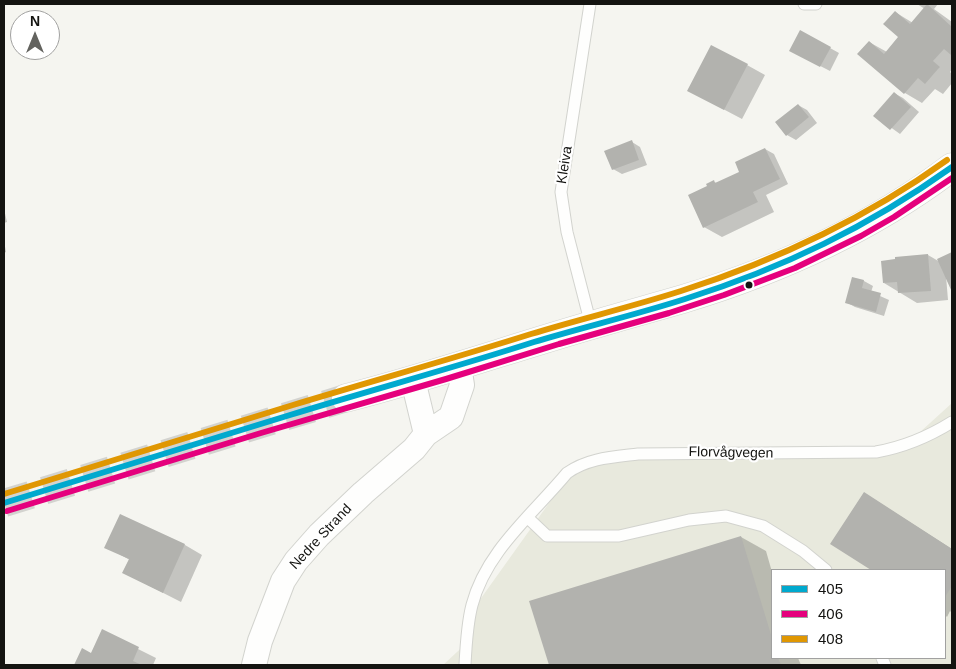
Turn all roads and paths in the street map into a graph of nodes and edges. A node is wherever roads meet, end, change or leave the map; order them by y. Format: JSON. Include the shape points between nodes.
{"nodes":[{"id":1,"x":590,"y":4,"type":"edge"},
{"id":2,"x":804,"y":4,"type":"edge"},
{"id":3,"x":816,"y":4,"type":"edge"},
{"id":4,"x":952,"y":167,"type":"edge"},
{"id":5,"x":591,"y":325,"type":"junction"},
{"id":6,"x":458,"y":366,"type":"junction"},
{"id":7,"x":413,"y":380,"type":"junction"},
{"id":8,"x":346,"y":398,"type":"tunnel mouth"},
{"id":9,"x":952,"y":422,"type":"edge"},
{"id":10,"x":426,"y":434,"type":"junction"},
{"id":11,"x":528,"y":518,"type":"junction"},
{"id":12,"x":825,"y":569,"type":"edge"},
{"id":13,"x":254,"y":665,"type":"edge"},
{"id":14,"x":465,"y":665,"type":"edge"}],
"edges":[{"from":1,"to":5,"type":"lane","name":"Kleiva","via":[[561,192],[567,232]]},
{"from":2,"to":3,"type":"lane"},
{"from":4,"to":5,"type":"main road","via":[[882,216],[784,263],[684,299]]},
{"from":5,"to":6,"type":"main road"},
{"from":6,"to":7,"type":"main road"},
{"from":6,"to":10,"type":"street","name":"Nedre Strand","via":[[462,385],[451,416]]},
{"from":7,"to":8,"type":"main road"},
{"from":7,"to":10,"type":"street"},
{"from":9,"to":11,"type":"lane","name":"Florvågvegen","via":[[901,447],[876,452],[680,452],[605,457],[567,473]]},
{"from":10,"to":13,"type":"street","name":"Nedre Strand","via":[[414,449],[319,535],[296,561],[283,581]]},
{"from":11,"to":12,"type":"lane","via":[[547,536],[619,536],[689,520],[726,516],[762,526],[804,551]]},
{"from":11,"to":14,"type":"lane","name":"Florvågvegen","via":[[503,546],[482,578],[468,622]]}]}
